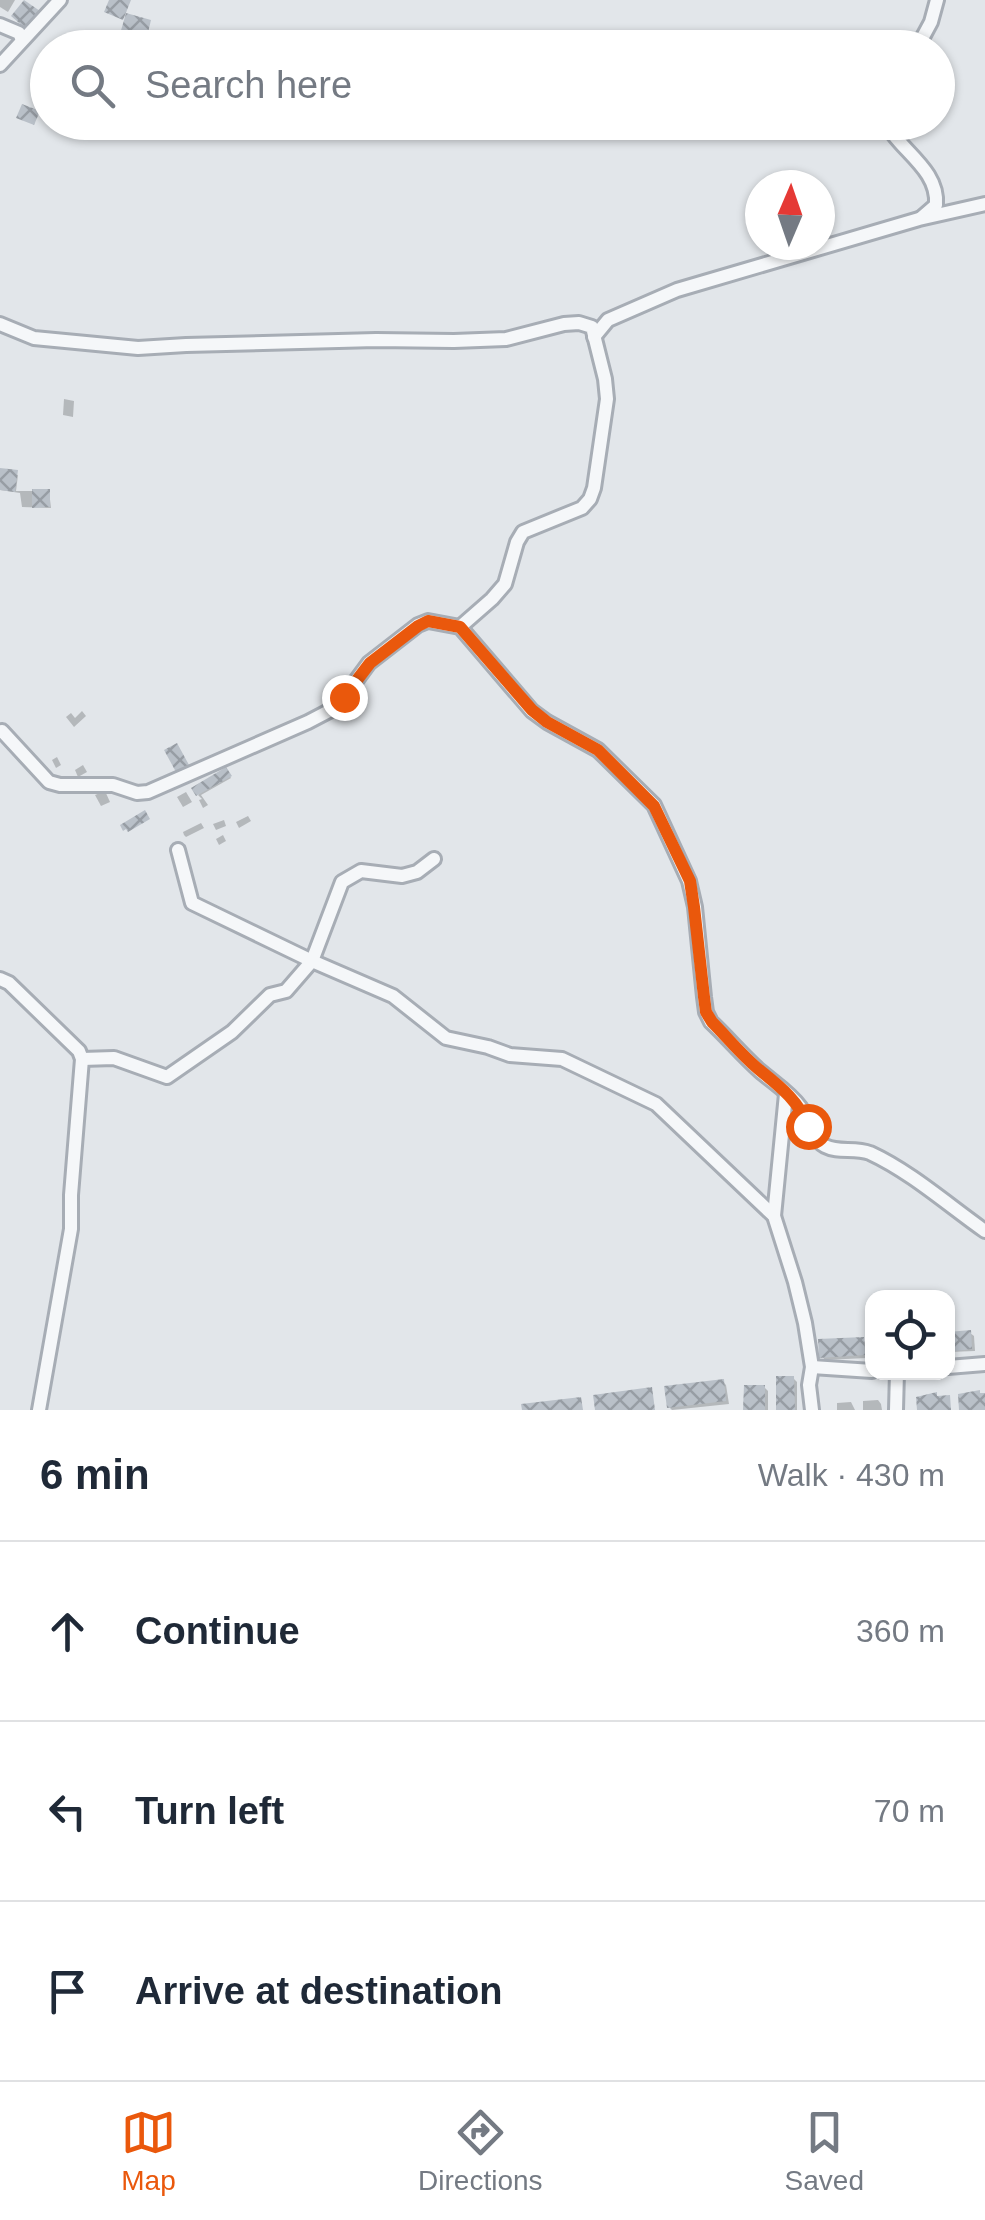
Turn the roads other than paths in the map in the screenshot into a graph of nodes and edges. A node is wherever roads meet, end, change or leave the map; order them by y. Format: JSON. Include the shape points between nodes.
{"nodes":[{"id":1,"x":60,"y":0,"type":"edge"},
{"id":2,"x":936,"y":0,"type":"edge"},
{"id":3,"x":0,"y":24,"type":"edge"},
{"id":4,"x":32,"y":30,"type":"edge"},
{"id":5,"x":927,"y":30,"type":"edge"},
{"id":6,"x":30,"y":32,"type":"edge"},
{"id":7,"x":22,"y":40,"type":"junction"},
{"id":8,"x":0,"y":65,"type":"edge"},
{"id":9,"x":897,"y":140,"type":"edge"},
{"id":10,"x":985,"y":204,"type":"edge"},
{"id":11,"x":919,"y":219,"type":"junction"},
{"id":12,"x":0,"y":324,"type":"edge"},
{"id":13,"x":594,"y":337,"type":"junction"},
{"id":14,"x":460,"y":627,"type":"junction"},
{"id":15,"x":2,"y":731,"type":"edge"},
{"id":16,"x":178,"y":850,"type":"dead end"},
{"id":17,"x":434,"y":859,"type":"dead end"},
{"id":18,"x":312,"y":961,"type":"junction"},
{"id":19,"x":0,"y":979,"type":"edge"},
{"id":20,"x":82,"y":1058,"type":"junction"},
{"id":21,"x":786,"y":1094,"type":"junction"},
{"id":22,"x":774,"y":1216,"type":"junction"},
{"id":23,"x":985,"y":1231,"type":"edge"},
{"id":24,"x":985,"y":1364,"type":"edge"},
{"id":25,"x":955,"y":1367,"type":"edge"},
{"id":26,"x":812,"y":1368,"type":"junction"},
{"id":27,"x":865,"y":1370,"type":"edge"},
{"id":28,"x":896,"y":1380,"type":"edge"},
{"id":29,"x":39,"y":1410,"type":"edge"},
{"id":30,"x":812,"y":1410,"type":"edge"},
{"id":31,"x":896,"y":1410,"type":"edge"}],
"edges":[{"from":1,"to":4,"type":"street"},
{"from":2,"to":5,"type":"street"},
{"from":3,"to":7,"type":"street"},
{"from":6,"to":7,"type":"street"},
{"from":7,"to":8,"type":"street"},
{"from":9,"to":11,"type":"street","via":[[920,162],[937,196]]},
{"from":10,"to":11,"type":"street"},
{"from":11,"to":13,"type":"street","via":[[677,290],[608,320]]},
{"from":12,"to":13,"type":"street","via":[[34,338],[138,348],[506,339],[579,323],[592,327]]},
{"from":13,"to":14,"type":"street","via":[[607,399],[590,500],[523,532],[505,584]]},
{"from":14,"to":15,"type":"street","via":[[428,621],[418,626],[370,663],[328,711],[148,792],[48,782]]},
{"from":14,"to":21,"type":"street","via":[[532,710],[598,750],[654,806],[690,881],[706,1012]]},
{"from":16,"to":18,"type":"street","via":[[192,902]]},
{"from":17,"to":18,"type":"street","via":[[402,876],[361,871],[342,882]]},
{"from":18,"to":20,"type":"street","via":[[286,990],[167,1077],[114,1058]]},
{"from":18,"to":22,"type":"street","via":[[393,996],[446,1038],[510,1055],[562,1059],[656,1104]]},
{"from":19,"to":20,"type":"street"},
{"from":20,"to":29,"type":"street","via":[[72,1229]]},
{"from":21,"to":22,"type":"street"},
{"from":21,"to":23,"type":"street","via":[[819,1142],[872,1154]]},
{"from":22,"to":26,"type":"street"},
{"from":24,"to":25,"type":"street"},
{"from":26,"to":27,"type":"street"},
{"from":26,"to":30,"type":"street"},
{"from":28,"to":31,"type":"street"}]}
